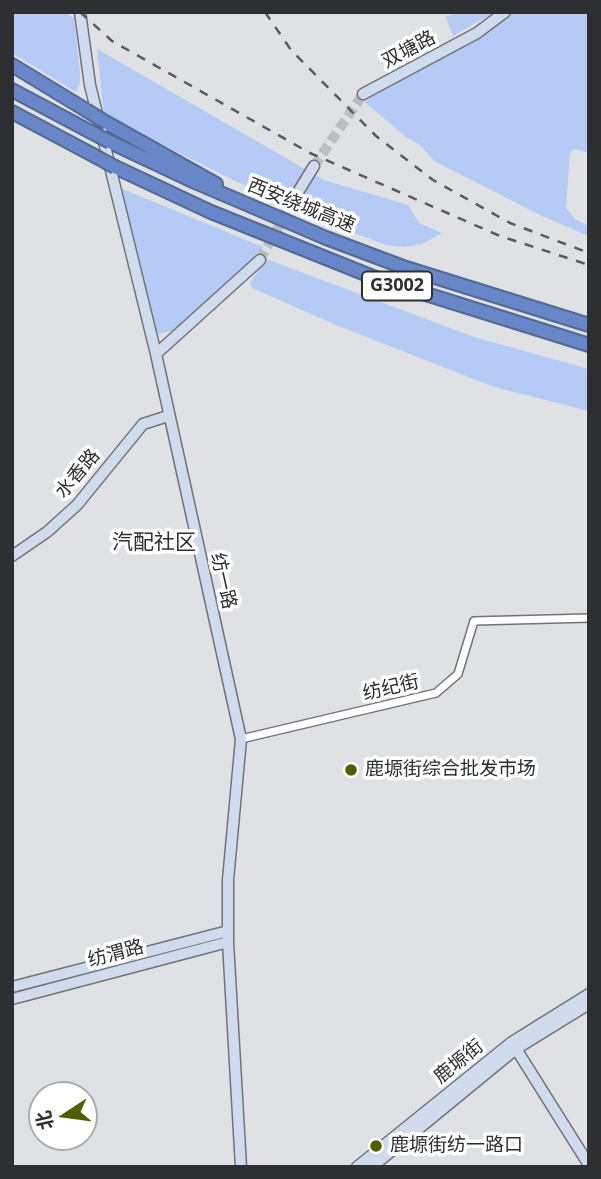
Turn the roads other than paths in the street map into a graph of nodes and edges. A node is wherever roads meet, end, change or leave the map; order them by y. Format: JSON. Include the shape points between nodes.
{"nodes":[{"id":1,"x":80,"y":12,"type":"edge"},
{"id":2,"x":505,"y":12,"type":"edge"},
{"id":3,"x":12,"y":65,"type":"edge"},
{"id":4,"x":12,"y":90,"type":"edge"},
{"id":5,"x":363,"y":94,"type":"tunnel mouth"},
{"id":6,"x":12,"y":112,"type":"edge"},
{"id":7,"x":12,"y":122,"type":"edge"},
{"id":8,"x":77,"y":148,"type":"junction"},
{"id":9,"x":314,"y":166,"type":"tunnel mouth"},
{"id":10,"x":295,"y":197,"type":"tunnel mouth"},
{"id":11,"x":280,"y":220,"type":"junction"},
{"id":12,"x":260,"y":260,"type":"tunnel mouth"},
{"id":13,"x":589,"y":325,"type":"edge"},
{"id":14,"x":589,"y":345,"type":"edge"},
{"id":15,"x":156,"y":354,"type":"junction"},
{"id":16,"x":168,"y":416,"type":"junction"},
{"id":17,"x":12,"y":556,"type":"edge"},
{"id":18,"x":589,"y":618,"type":"edge"},
{"id":19,"x":241,"y":739,"type":"junction"},
{"id":20,"x":228,"y":937,"type":"junction"},
{"id":21,"x":12,"y":986,"type":"edge"},
{"id":22,"x":589,"y":994,"type":"edge"},
{"id":23,"x":12,"y":999,"type":"edge"},
{"id":24,"x":589,"y":1004,"type":"edge"},
{"id":25,"x":514,"y":1045,"type":"junction"},
{"id":26,"x":589,"y":1165,"type":"edge"},
{"id":27,"x":241,"y":1167,"type":"edge"},
{"id":28,"x":357,"y":1167,"type":"edge"},
{"id":29,"x":372,"y":1167,"type":"edge"}],
"edges":[{"from":1,"to":15,"type":"street","name":"纺一路","via":[[90,85]]},
{"from":2,"to":5,"type":"street","name":"双塘路","via":[[477,33]]},
{"from":3,"to":11,"type":"highway","bridge":true},
{"from":4,"to":11,"type":"highway","name":"西安绕城高速","number":"G3002","bridge":true,"via":[[110,142]]},
{"from":6,"to":8,"type":"highway","name":"西安绕城高速","number":"G3002"},
{"from":7,"to":8,"type":"highway"},
{"from":8,"to":14,"type":"highway","name":"西安绕城高速","number":"G3002","bridge":true,"via":[[211,212],[378,279]]},
{"from":9,"to":10,"type":"street"},
{"from":11,"to":13,"type":"highway","name":"西安绕城高速","number":"G3002","via":[[406,268]]},
{"from":12,"to":15,"type":"street"},
{"from":15,"to":16,"type":"street","name":"纺一路"},
{"from":16,"to":17,"type":"street","name":"水香路","via":[[143,424],[77,505]]},
{"from":16,"to":19,"type":"street","name":"纺一路"},
{"from":18,"to":19,"type":"street","name":"纺纪街","via":[[474,621],[458,674],[436,693]]},
{"from":19,"to":20,"type":"street","name":"纺一路","via":[[228,880]]},
{"from":20,"to":21,"type":"street","name":"纺渭路"},
{"from":20,"to":23,"type":"street","name":"纺渭路"},
{"from":20,"to":27,"type":"street","name":"纺一路"},
{"from":22,"to":25,"type":"street","name":"鹿塬街"},
{"from":24,"to":25,"type":"street","name":"鹿塬街"},
{"from":25,"to":26,"type":"street"},
{"from":25,"to":28,"type":"street","name":"鹿塬街"},
{"from":25,"to":29,"type":"street","name":"鹿塬街"}]}
